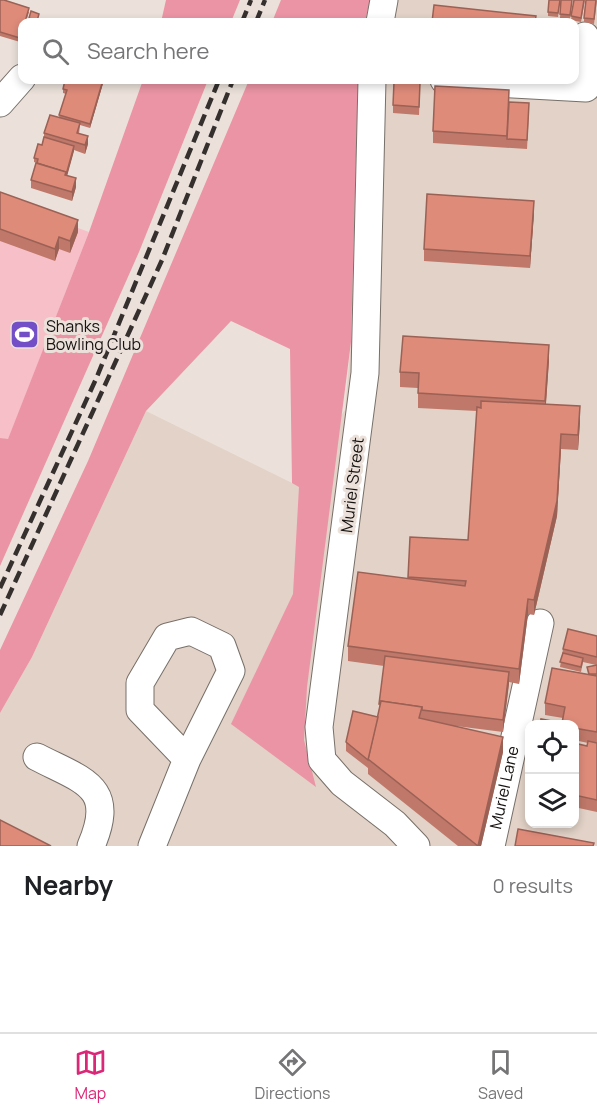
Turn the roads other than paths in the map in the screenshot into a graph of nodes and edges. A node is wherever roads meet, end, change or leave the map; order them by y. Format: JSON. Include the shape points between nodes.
{"nodes":[{"id":1,"x":384,"y":0,"type":"edge"},
{"id":2,"x":381,"y":18,"type":"edge"},
{"id":3,"x":585,"y":36,"type":"dead end"},
{"id":4,"x":18,"y":83,"type":"edge"},
{"id":5,"x":372,"y":84,"type":"edge"},
{"id":6,"x":515,"y":84,"type":"edge"},
{"id":7,"x":0,"y":104,"type":"edge"},
{"id":8,"x":540,"y":623,"type":"dead end"},
{"id":9,"x":37,"y":757,"type":"dead end"},
{"id":10,"x":187,"y":759,"type":"dead end"},
{"id":11,"x":91,"y":846,"type":"edge"},
{"id":12,"x":152,"y":846,"type":"edge"},
{"id":13,"x":416,"y":846,"type":"edge"},
{"id":14,"x":491,"y":846,"type":"edge"}],
"edges":[{"from":1,"to":2,"type":"street"},
{"from":3,"to":6,"type":"street","via":[[586,88]]},
{"from":4,"to":7,"type":"street"},
{"from":5,"to":13,"type":"street","name":"Muriel Street","via":[[365,373],[319,727],[322,760],[342,783],[395,824]]},
{"from":8,"to":14,"type":"street","name":"Muriel Lane"},
{"from":9,"to":11,"type":"street","via":[[90,784],[100,805],[99,827]]},
{"from":10,"to":12,"type":"street"}]}
